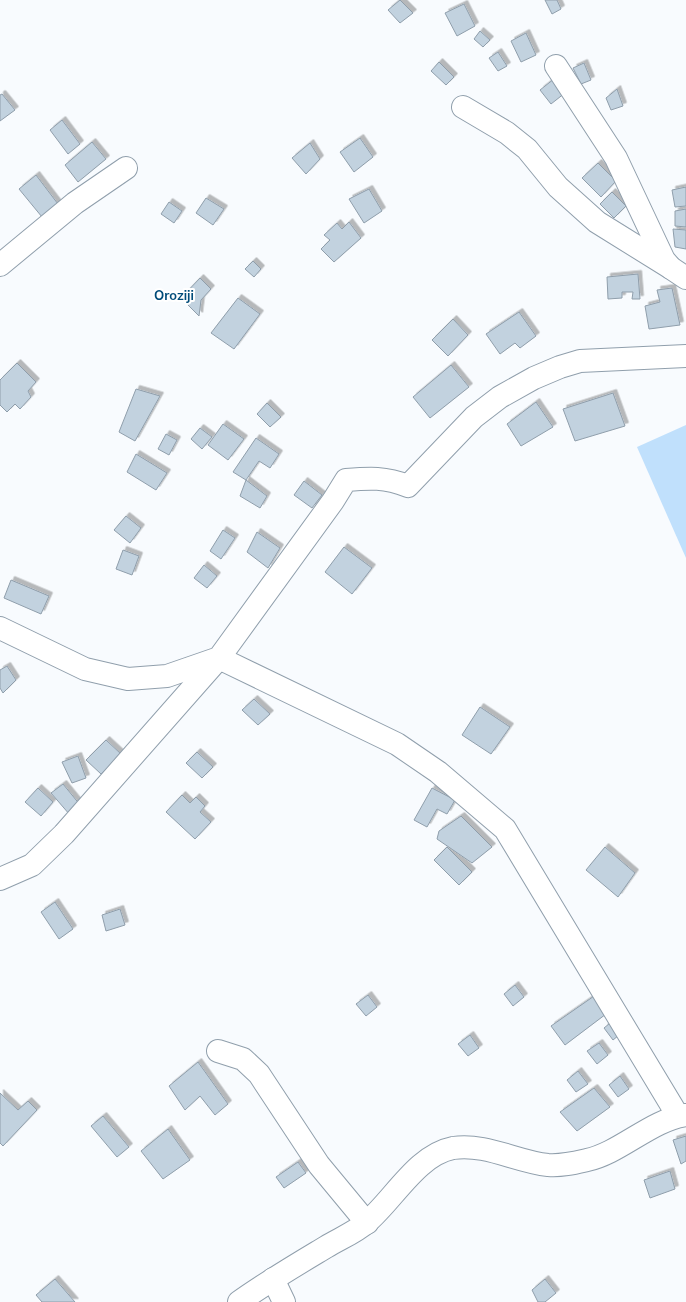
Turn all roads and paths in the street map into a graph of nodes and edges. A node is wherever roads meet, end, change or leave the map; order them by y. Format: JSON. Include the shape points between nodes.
{"nodes":[{"id":1,"x":556,"y":66,"type":"dead end"},
{"id":2,"x":463,"y":107,"type":"dead end"},
{"id":3,"x":126,"y":168,"type":"dead end"},
{"id":4,"x":0,"y":265,"type":"edge"},
{"id":5,"x":678,"y":273,"type":"edge"},
{"id":6,"x":686,"y":356,"type":"edge"},
{"id":7,"x":0,"y":628,"type":"edge"},
{"id":8,"x":219,"y":658,"type":"junction"},
{"id":9,"x":0,"y":879,"type":"edge"},
{"id":10,"x":218,"y":1051,"type":"dead end"},
{"id":11,"x":682,"y":1116,"type":"edge"},
{"id":12,"x":367,"y":1223,"type":"junction"},
{"id":13,"x":273,"y":1279,"type":"junction"},
{"id":14,"x":239,"y":1302,"type":"edge"},
{"id":15,"x":284,"y":1302,"type":"edge"}],
"edges":[{"from":1,"to":5,"type":"street","via":[[616,158],[659,250]]},
{"from":2,"to":5,"type":"street","via":[[507,133],[526,149],[558,187],[597,222]]},
{"from":3,"to":4,"type":"street","via":[[75,203]]},
{"from":6,"to":8,"type":"street","via":[[600,359],[560,367],[500,397],[474,417],[408,486],[392,480],[375,478],[346,480]]},
{"from":7,"to":8,"type":"street","via":[[85,669],[128,679],[167,676]]},
{"from":8,"to":9,"type":"street","via":[[64,834],[32,865]]},
{"from":8,"to":11,"type":"street","via":[[397,744],[438,772],[505,829]]},
{"from":10,"to":12,"type":"street","via":[[243,1059],[259,1074],[319,1165]]},
{"from":11,"to":12,"type":"street","via":[[594,1159],[566,1165],[548,1165],[470,1147],[453,1148],[432,1156],[418,1167]]},
{"from":12,"to":13,"type":"street"},
{"from":13,"to":14,"type":"street"},
{"from":13,"to":15,"type":"street"}]}
